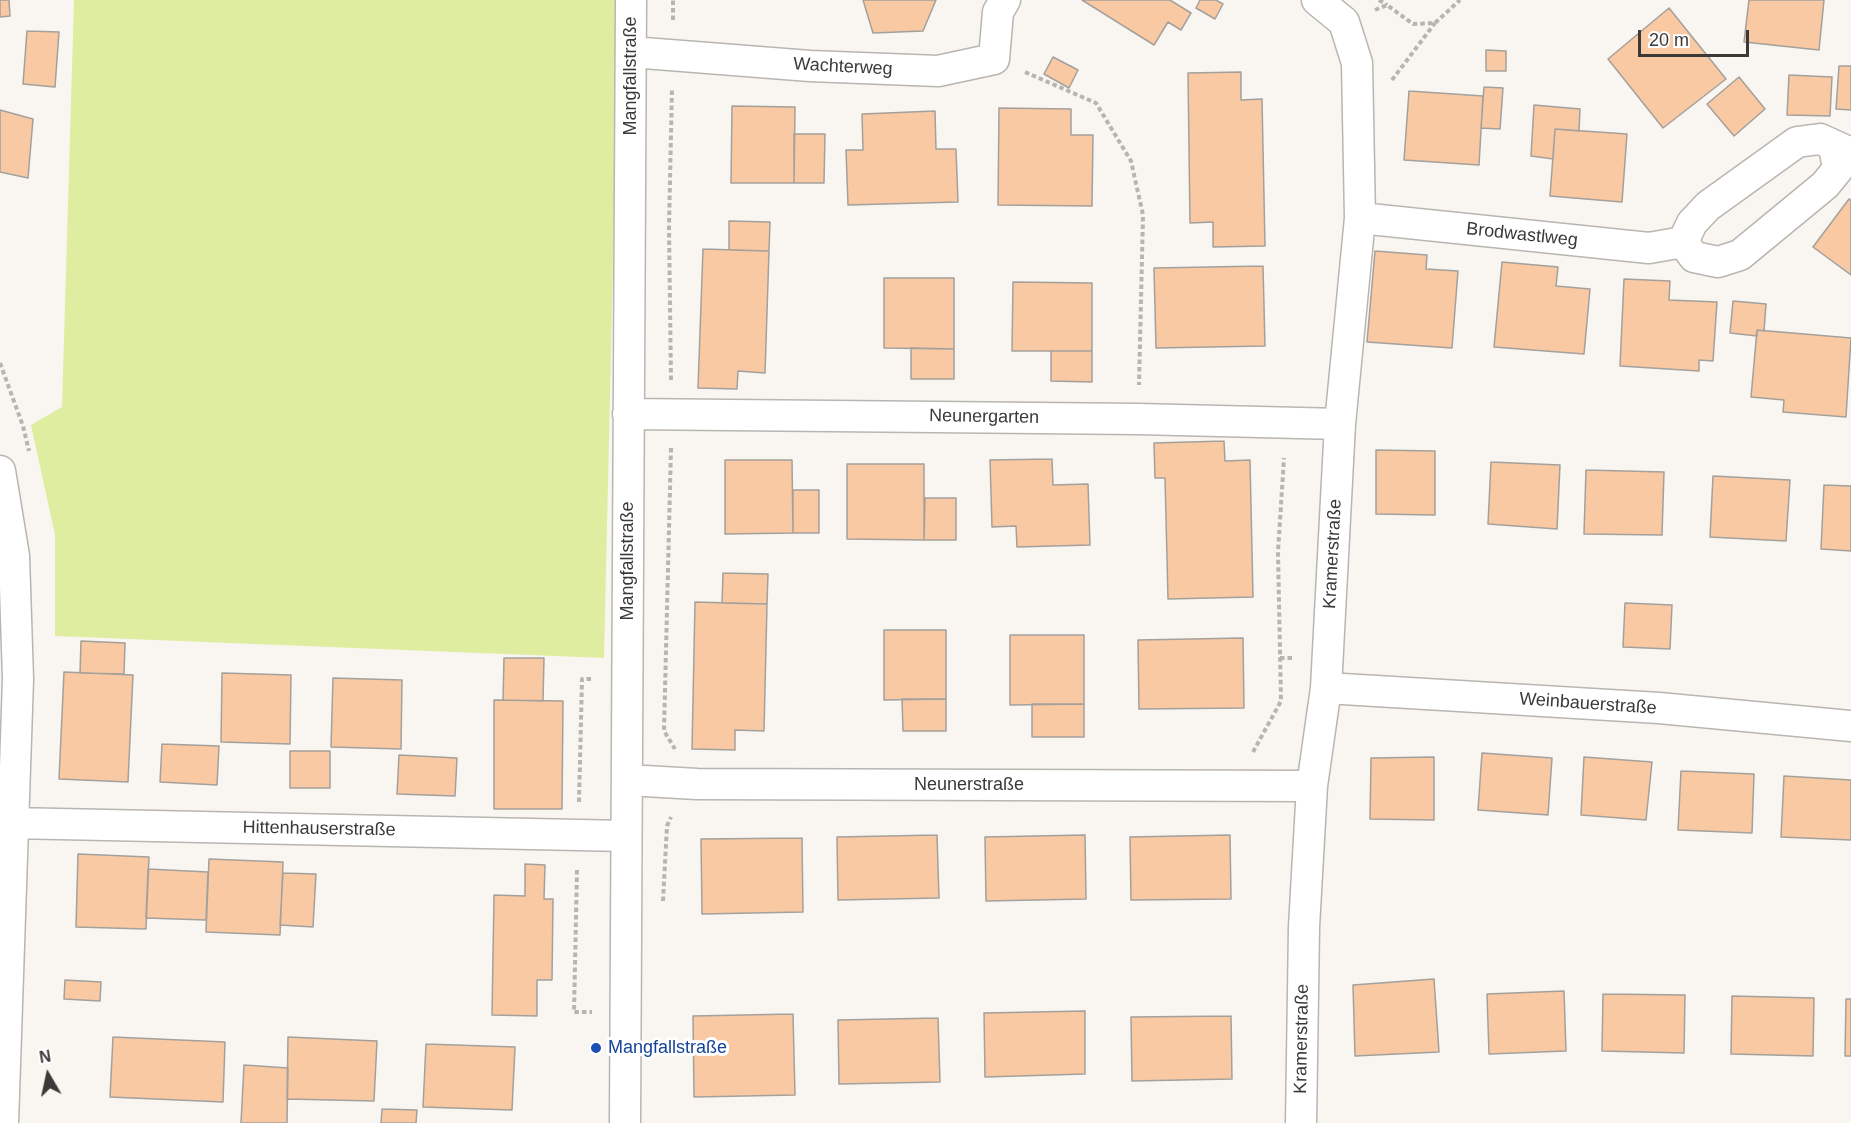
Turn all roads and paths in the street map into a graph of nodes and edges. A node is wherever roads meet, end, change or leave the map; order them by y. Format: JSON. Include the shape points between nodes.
{"nodes":[{"id":1,"x":631,"y":0,"type":"edge"},
{"id":2,"x":1005,"y":0,"type":"edge"},
{"id":3,"x":1317,"y":0,"type":"edge"},
{"id":4,"x":1379,"y":0,"type":"edge"},
{"id":5,"x":1460,"y":0,"type":"edge"},
{"id":6,"x":1388,"y":5,"type":"junction"},
{"id":7,"x":1344,"y":22,"type":"junction"},
{"id":8,"x":631,"y":52,"type":"junction"},
{"id":9,"x":994,"y":59,"type":"junction"},
{"id":10,"x":1843,"y":150,"type":"edge"},
{"id":11,"x":1360,"y":218,"type":"junction"},
{"id":12,"x":1683,"y":242,"type":"junction"},
{"id":13,"x":628,"y":414,"type":"junction"},
{"id":14,"x":1138,"y":419,"type":"junction"},
{"id":15,"x":1284,"y":423,"type":"junction"},
{"id":16,"x":1340,"y":424,"type":"junction"},
{"id":17,"x":0,"y":471,"type":"edge"},
{"id":18,"x":627,"y":679,"type":"junction"},
{"id":19,"x":1326,"y":688,"type":"junction"},
{"id":20,"x":1851,"y":726,"type":"edge"},
{"id":21,"x":627,"y":780,"type":"junction"},
{"id":22,"x":1233,"y":786,"type":"junction"},
{"id":23,"x":1312,"y":786,"type":"junction"},
{"id":24,"x":681,"y":811,"type":"dead end"},
{"id":25,"x":12,"y":823,"type":"junction"},
{"id":26,"x":578,"y":835,"type":"junction"},
{"id":27,"x":626,"y":836,"type":"junction"},
{"id":28,"x":663,"y":908,"type":"dead end"},
{"id":29,"x":593,"y":1023,"type":"dead end"},
{"id":30,"x":3,"y":1123,"type":"edge"},
{"id":31,"x":625,"y":1123,"type":"edge"},
{"id":32,"x":1301,"y":1123,"type":"edge"}],
"edges":[{"from":1,"to":8,"type":"street","name":"Mangfallstraße"},
{"from":2,"to":9,"type":"street","via":[[998,12]]},
{"from":3,"to":7,"type":"street"},
{"from":4,"to":6,"type":"path"},
{"from":5,"to":6,"type":"path","via":[[1435,23],[1413,24]]},
{"from":6,"to":7,"type":"path"},
{"from":7,"to":11,"type":"street","name":"Kramerstraße","via":[[1357,63]]},
{"from":8,"to":9,"type":"street","name":"Wachterweg","via":[[938,71]]},
{"from":8,"to":13,"type":"street","name":"Mangfallstraße"},
{"from":9,"to":14,"type":"path","via":[[1096,103],[1131,162],[1143,215]]},
{"from":10,"to":12,"type":"street","via":[[1820,139],[1797,142],[1708,206],[1692,223]]},
{"from":10,"to":12,"type":"street","via":[[1838,169],[1825,186],[1740,255],[1718,262],[1702,259],[1694,257]]},
{"from":11,"to":12,"type":"street","name":"Brodwastlweg","via":[[1649,248]]},
{"from":11,"to":16,"type":"street","name":"Kramerstraße"},
{"from":13,"to":14,"type":"street","name":"Neunergarten"},
{"from":13,"to":18,"type":"street","name":"Mangfallstraße"},
{"from":14,"to":15,"type":"street","name":"Neunergarten"},
{"from":15,"to":16,"type":"street","name":"Neunergarten"},
{"from":15,"to":22,"type":"path","via":[[1278,552],[1281,701]]},
{"from":16,"to":19,"type":"street","name":"Kramerstraße"},
{"from":17,"to":25,"type":"street","via":[[14,567],[18,679]]},
{"from":18,"to":21,"type":"street","name":"Mangfallstraße"},
{"from":18,"to":26,"type":"path","via":[[582,679]]},
{"from":19,"to":20,"type":"street","name":"Weinbauerstraße","via":[[1659,708]]},
{"from":19,"to":23,"type":"street","name":"Kramerstraße"},
{"from":21,"to":22,"type":"street","name":"Neunerstraße","via":[[697,784]]},
{"from":21,"to":27,"type":"street","name":"Mangfallstraße"},
{"from":22,"to":23,"type":"street","name":"Neunerstraße"},
{"from":23,"to":32,"type":"street","name":"Kramerstraße","via":[[1304,927]]},
{"from":24,"to":28,"type":"path","via":[[666,826]]},
{"from":25,"to":26,"type":"street","name":"Hittenhauserstraße"},
{"from":25,"to":30,"type":"street"},
{"from":26,"to":27,"type":"street","name":"Hittenhauserstraße"},
{"from":26,"to":29,"type":"path","via":[[574,1012],[593,1012]]},
{"from":27,"to":31,"type":"street","name":"Mangfallstraße"}]}
